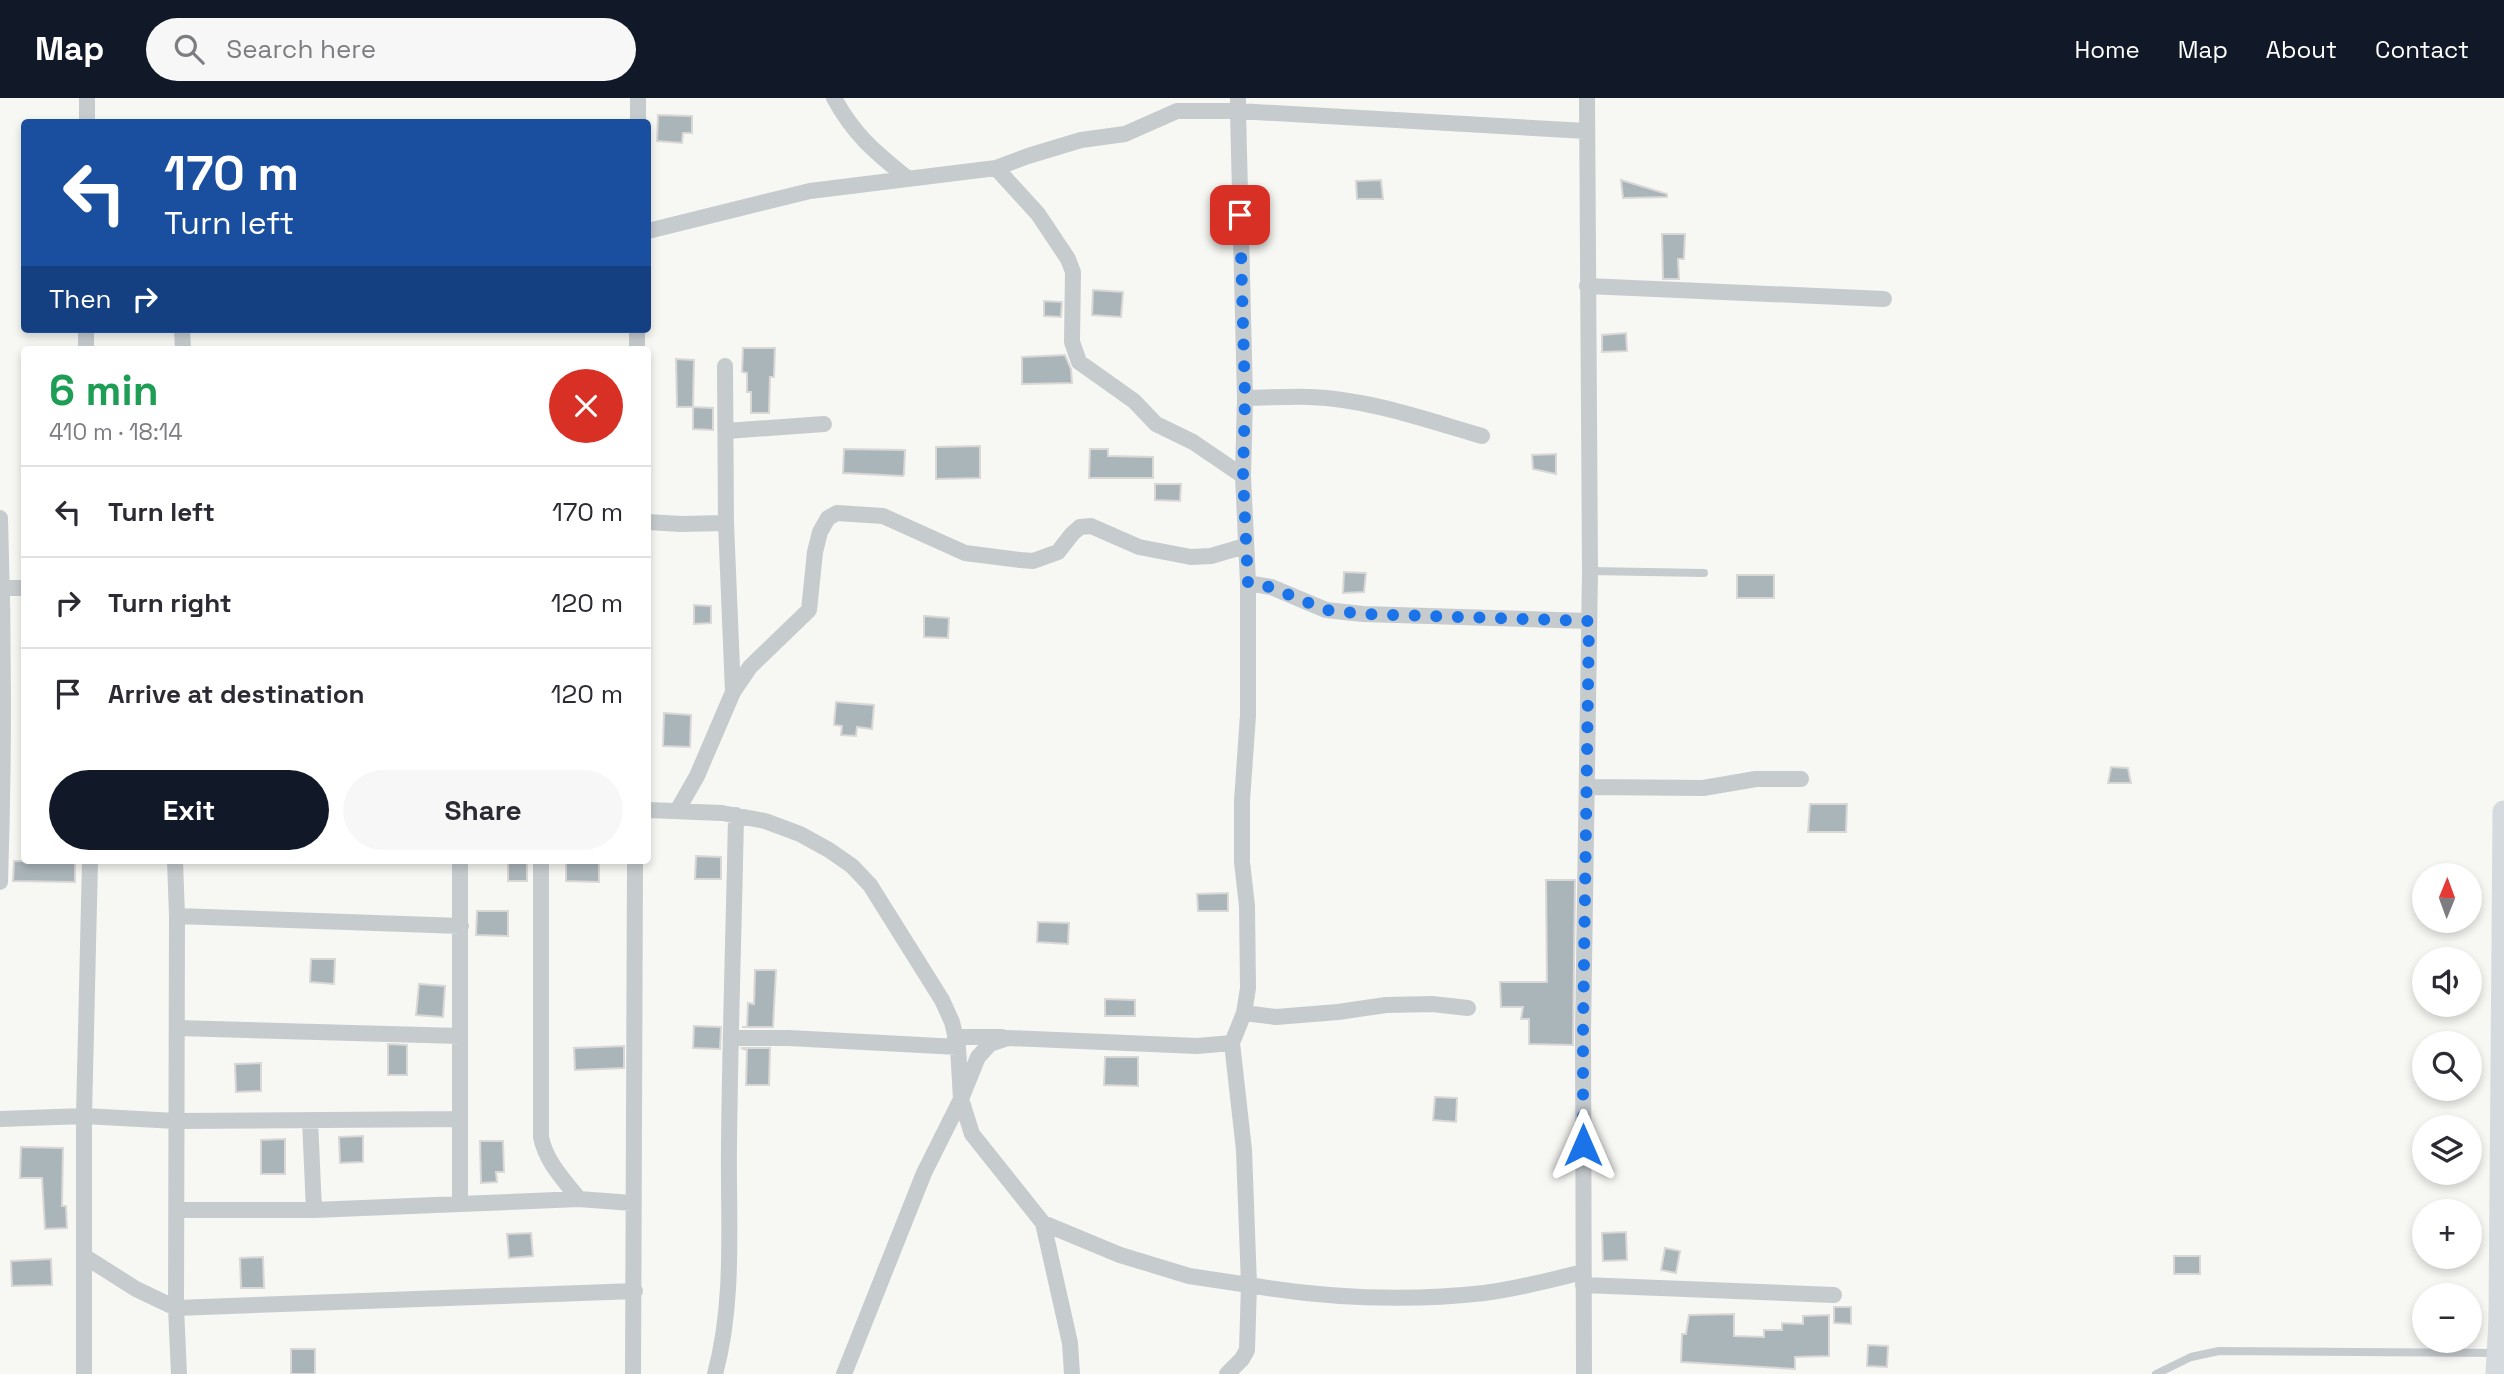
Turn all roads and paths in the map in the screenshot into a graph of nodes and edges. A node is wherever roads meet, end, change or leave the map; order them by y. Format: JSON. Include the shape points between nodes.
{"nodes":[{"id":1,"x":87,"y":98,"type":"edge"},
{"id":2,"x":638,"y":98,"type":"edge"},
{"id":3,"x":834,"y":98,"type":"edge"},
{"id":4,"x":1587,"y":98,"type":"edge"},
{"id":5,"x":1238,"y":104,"type":"edge"},
{"id":6,"x":87,"y":119,"type":"edge"},
{"id":7,"x":638,"y":119,"type":"edge"},
{"id":8,"x":1586,"y":131,"type":"junction"},
{"id":9,"x":996,"y":168,"type":"junction"},
{"id":10,"x":907,"y":178,"type":"junction"},
{"id":11,"x":651,"y":230,"type":"edge"},
{"id":12,"x":1587,"y":286,"type":"junction"},
{"id":13,"x":1884,"y":299,"type":"dead end"},
{"id":14,"x":725,"y":366,"type":"dead end"},
{"id":15,"x":1245,"y":398,"type":"junction"},
{"id":16,"x":824,"y":425,"type":"dead end"},
{"id":17,"x":726,"y":431,"type":"junction"},
{"id":18,"x":1482,"y":436,"type":"dead end"},
{"id":19,"x":1243,"y":476,"type":"junction"},
{"id":20,"x":0,"y":518,"type":"edge"},
{"id":21,"x":651,"y":522,"type":"edge"},
{"id":22,"x":726,"y":523,"type":"junction"},
{"id":23,"x":1245,"y":546,"type":"junction"},
{"id":24,"x":1590,"y":571,"type":"junction"},
{"id":25,"x":1704,"y":573,"type":"dead end"},
{"id":26,"x":1248,"y":583,"type":"junction"},
{"id":27,"x":21,"y":588,"type":"edge"},
{"id":28,"x":1,"y":589,"type":"edge"},
{"id":29,"x":1589,"y":621,"type":"junction"},
{"id":30,"x":733,"y":692,"type":"junction"},
{"id":31,"x":2,"y":773,"type":"edge"},
{"id":32,"x":1801,"y":779,"type":"dead end"},
{"id":33,"x":1588,"y":787,"type":"junction"},
{"id":34,"x":651,"y":810,"type":"edge"},
{"id":35,"x":677,"y":811,"type":"junction"},
{"id":36,"x":2504,"y":812,"type":"edge"},
{"id":37,"x":736,"y":815,"type":"junction"},
{"id":38,"x":90,"y":864,"type":"edge"},
{"id":39,"x":175,"y":864,"type":"edge"},
{"id":40,"x":460,"y":864,"type":"edge"},
{"id":41,"x":541,"y":864,"type":"edge"},
{"id":42,"x":635,"y":864,"type":"edge"},
{"id":43,"x":0,"y":882,"type":"edge"},
{"id":44,"x":177,"y":916,"type":"junction"},
{"id":45,"x":460,"y":926,"type":"junction"},
{"id":46,"x":1468,"y":1008,"type":"dead end"},
{"id":47,"x":1244,"y":1013,"type":"junction"},
{"id":48,"x":177,"y":1028,"type":"junction"},
{"id":49,"x":460,"y":1036,"type":"junction"},
{"id":50,"x":731,"y":1038,"type":"junction"},
{"id":51,"x":1008,"y":1038,"type":"junction"},
{"id":52,"x":956,"y":1042,"type":"junction"},
{"id":53,"x":1232,"y":1043,"type":"junction"},
{"id":54,"x":961,"y":1099,"type":"junction"},
{"id":55,"x":84,"y":1116,"type":"junction"},
{"id":56,"x":0,"y":1119,"type":"edge"},
{"id":57,"x":310,"y":1119,"type":"junction"},
{"id":58,"x":460,"y":1119,"type":"junction"},
{"id":59,"x":176,"y":1121,"type":"junction"},
{"id":60,"x":579,"y":1199,"type":"junction"},
{"id":61,"x":632,"y":1203,"type":"junction"},
{"id":62,"x":460,"y":1204,"type":"junction"},
{"id":63,"x":177,"y":1210,"type":"junction"},
{"id":64,"x":314,"y":1210,"type":"junction"},
{"id":65,"x":1043,"y":1223,"type":"junction"},
{"id":66,"x":84,"y":1256,"type":"junction"},
{"id":67,"x":1583,"y":1278,"type":"junction"},
{"id":68,"x":1249,"y":1285,"type":"junction"},
{"id":69,"x":635,"y":1291,"type":"junction"},
{"id":70,"x":1834,"y":1294,"type":"dead end"},
{"id":71,"x":176,"y":1307,"type":"junction"},
{"id":72,"x":2502,"y":1320,"type":"edge"},
{"id":73,"x":2497,"y":1363,"type":"edge"},
{"id":74,"x":84,"y":1374,"type":"edge"},
{"id":75,"x":179,"y":1374,"type":"edge"},
{"id":76,"x":634,"y":1374,"type":"edge"},
{"id":77,"x":715,"y":1374,"type":"edge"},
{"id":78,"x":844,"y":1374,"type":"edge"},
{"id":79,"x":1072,"y":1374,"type":"edge"},
{"id":80,"x":1227,"y":1374,"type":"edge"},
{"id":81,"x":1584,"y":1374,"type":"edge"},
{"id":82,"x":2156,"y":1374,"type":"edge"}],
"edges":[{"from":1,"to":6,"type":"street"},
{"from":2,"to":7,"type":"street"},
{"from":3,"to":10,"type":"street","via":[[850,127]]},
{"from":4,"to":8,"type":"street"},
{"from":5,"to":8,"type":"street"},
{"from":5,"to":9,"type":"street","via":[[1177,111],[1125,134],[1081,140]]},
{"from":5,"to":15,"type":"street"},
{"from":8,"to":12,"type":"street"},
{"from":9,"to":10,"type":"street"},
{"from":9,"to":19,"type":"street","via":[[1038,214],[1068,259],[1073,272],[1072,342],[1079,362],[1134,401],[1156,424]]},
{"from":10,"to":11,"type":"street","via":[[810,191]]},
{"from":12,"to":13,"type":"street"},
{"from":12,"to":24,"type":"street"},
{"from":14,"to":17,"type":"street"},
{"from":15,"to":18,"type":"street","via":[[1347,401]]},
{"from":15,"to":19,"type":"street"},
{"from":16,"to":17,"type":"street"},
{"from":17,"to":22,"type":"street"},
{"from":19,"to":23,"type":"street"},
{"from":20,"to":28,"type":"street"},
{"from":21,"to":22,"type":"street"},
{"from":22,"to":30,"type":"street"},
{"from":23,"to":26,"type":"street"},
{"from":23,"to":30,"type":"street","via":[[1191,557],[1139,547],[1091,526],[1080,527],[1058,552],[1033,561],[1020,560],[965,553],[883,516],[837,513],[820,531],[809,610],[750,667]]},
{"from":24,"to":25,"type":"lane"},
{"from":24,"to":29,"type":"street"},
{"from":26,"to":29,"type":"street","via":[[1326,610]]},
{"from":26,"to":47,"type":"street","via":[[1248,715],[1242,801],[1248,988]]},
{"from":27,"to":28,"type":"street"},
{"from":28,"to":31,"type":"street"},
{"from":29,"to":33,"type":"street"},
{"from":30,"to":35,"type":"street"},
{"from":31,"to":43,"type":"street"},
{"from":32,"to":33,"type":"street","via":[[1756,779],[1703,788]]},
{"from":33,"to":67,"type":"street"},
{"from":34,"to":35,"type":"street"},
{"from":35,"to":37,"type":"street"},
{"from":36,"to":72,"type":"main road"},
{"from":37,"to":50,"type":"street"},
{"from":37,"to":52,"type":"street","via":[[800,834],[852,866],[870,885],[942,1000]]},
{"from":38,"to":55,"type":"street"},
{"from":39,"to":44,"type":"street"},
{"from":40,"to":45,"type":"street"},
{"from":41,"to":60,"type":"street","via":[[541,1137],[551,1163]]},
{"from":42,"to":61,"type":"street"},
{"from":44,"to":45,"type":"street"},
{"from":44,"to":48,"type":"street"},
{"from":45,"to":49,"type":"street"},
{"from":46,"to":47,"type":"street","via":[[1386,1004],[1276,1017]]},
{"from":47,"to":53,"type":"street"},
{"from":48,"to":49,"type":"street"},
{"from":48,"to":59,"type":"street"},
{"from":49,"to":58,"type":"street"},
{"from":50,"to":52,"type":"street"},
{"from":50,"to":77,"type":"street","via":[[728,1273],[723,1340]]},
{"from":51,"to":52,"type":"street"},
{"from":51,"to":53,"type":"street","via":[[1197,1046]]},
{"from":51,"to":54,"type":"street","via":[[990,1044],[978,1057]]},
{"from":52,"to":54,"type":"street"},
{"from":53,"to":68,"type":"street","via":[[1244,1150]]},
{"from":54,"to":65,"type":"street","via":[[972,1134]]},
{"from":54,"to":78,"type":"street","via":[[924,1173]]},
{"from":55,"to":56,"type":"street"},
{"from":55,"to":59,"type":"street"},
{"from":55,"to":66,"type":"street"},
{"from":57,"to":58,"type":"street"},
{"from":57,"to":59,"type":"street"},
{"from":57,"to":64,"type":"street"},
{"from":58,"to":62,"type":"street"},
{"from":59,"to":63,"type":"street"},
{"from":60,"to":61,"type":"street"},
{"from":60,"to":62,"type":"street"},
{"from":61,"to":69,"type":"street"},
{"from":62,"to":64,"type":"street"},
{"from":63,"to":64,"type":"street"},
{"from":63,"to":71,"type":"street"},
{"from":65,"to":68,"type":"street","via":[[1120,1255],[1189,1276]]},
{"from":65,"to":79,"type":"street","via":[[1070,1343]]},
{"from":66,"to":71,"type":"street","via":[[135,1289]]},
{"from":66,"to":74,"type":"street"},
{"from":67,"to":68,"type":"street","via":[[1415,1298],[1332,1297]]},
{"from":67,"to":70,"type":"street"},
{"from":67,"to":81,"type":"street"},
{"from":68,"to":80,"type":"street","via":[[1247,1350]]},
{"from":69,"to":71,"type":"street"},
{"from":69,"to":76,"type":"street"},
{"from":71,"to":75,"type":"street"},
{"from":72,"to":73,"type":"main road"},
{"from":73,"to":82,"type":"lane","via":[[2219,1351],[2191,1357]]}]}
